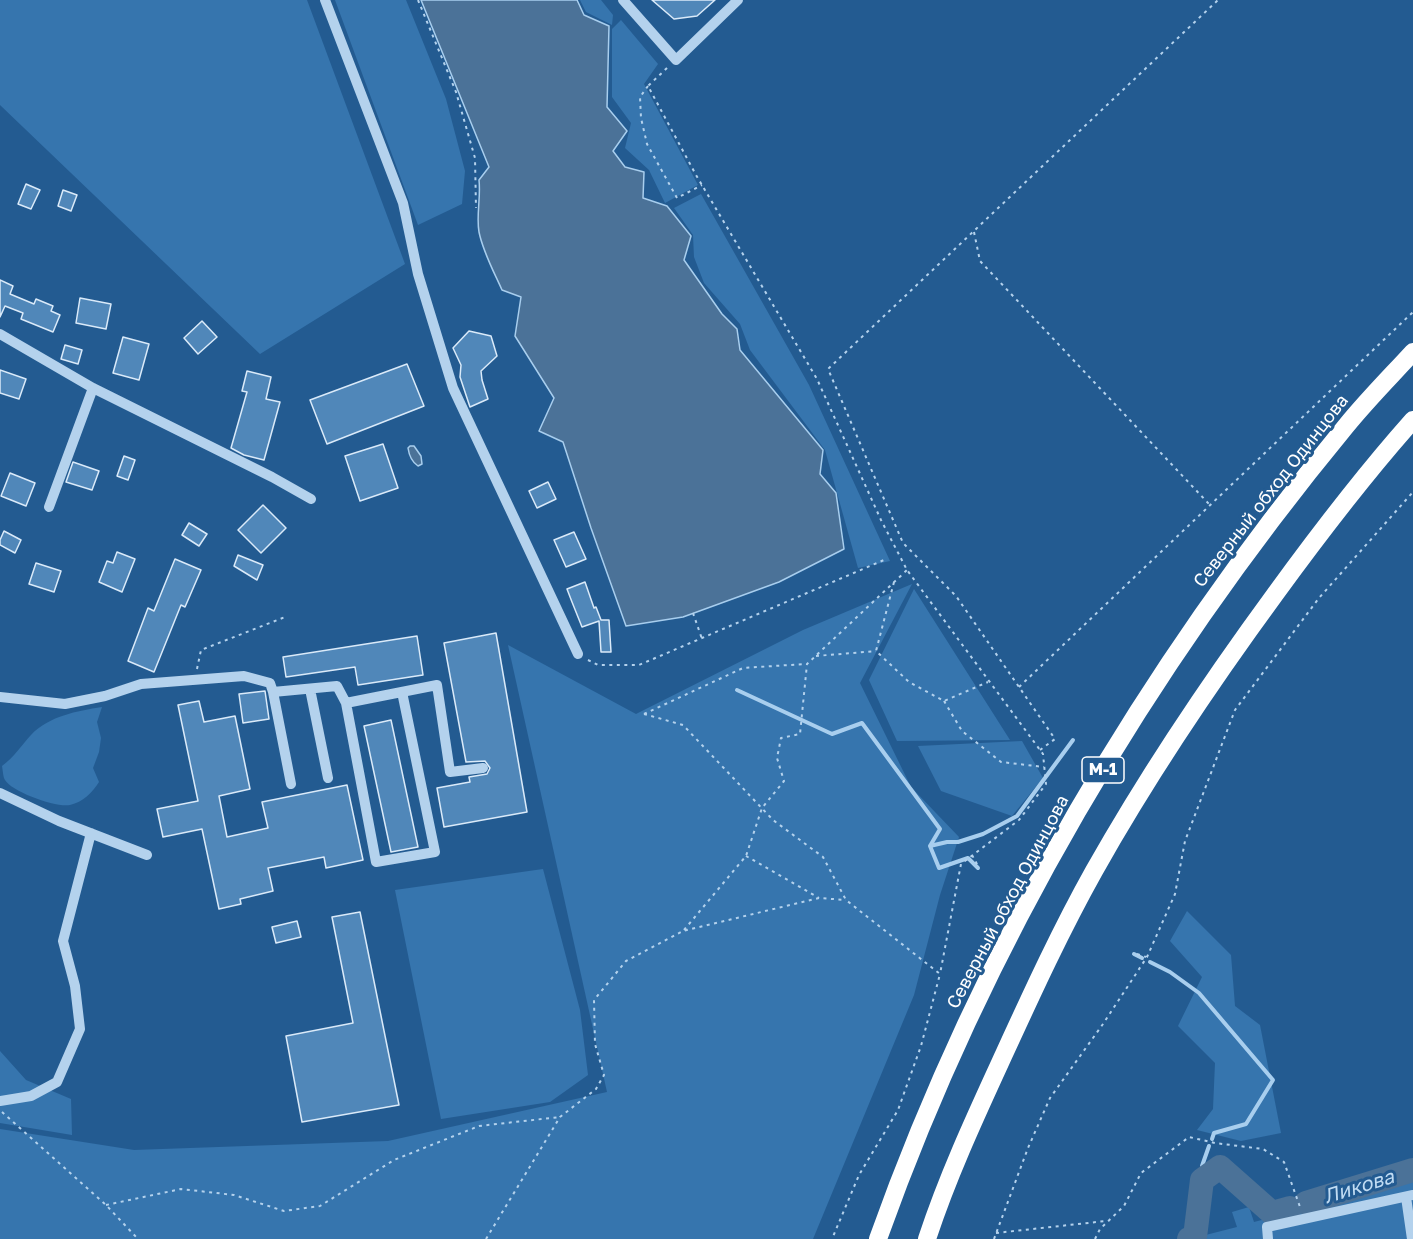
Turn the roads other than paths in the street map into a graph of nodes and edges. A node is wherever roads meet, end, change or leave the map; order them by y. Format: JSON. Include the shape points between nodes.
{"nodes":[{"id":1,"x":325,"y":0,"type":"edge"},
{"id":2,"x":623,"y":0,"type":"edge"},
{"id":3,"x":738,"y":0,"type":"edge"},
{"id":4,"x":0,"y":334,"type":"edge"},
{"id":5,"x":1413,"y":352,"type":"edge"},
{"id":6,"x":93,"y":388,"type":"junction"},
{"id":7,"x":1413,"y":420,"type":"edge"},
{"id":8,"x":310,"y":499,"type":"dead end"},
{"id":9,"x":49,"y":507,"type":"dead end"},
{"id":10,"x":578,"y":654,"type":"road end"},
{"id":11,"x":310,"y":689,"type":"junction"},
{"id":12,"x":273,"y":692,"type":"junction"},
{"id":13,"x":402,"y":692,"type":"junction"},
{"id":14,"x":0,"y":697,"type":"edge"},
{"id":15,"x":346,"y":703,"type":"junction"},
{"id":16,"x":483,"y":768,"type":"dead end"},
{"id":17,"x":328,"y":778,"type":"dead end"},
{"id":18,"x":291,"y":784,"type":"dead end"},
{"id":19,"x":0,"y":793,"type":"edge"},
{"id":20,"x":91,"y":833,"type":"junction"},
{"id":21,"x":147,"y":855,"type":"dead end"},
{"id":22,"x":0,"y":1101,"type":"edge"},
{"id":23,"x":1409,"y":1196,"type":"edge"},
{"id":24,"x":878,"y":1239,"type":"edge"},
{"id":25,"x":927,"y":1239,"type":"edge"},
{"id":26,"x":1268,"y":1239,"type":"edge"},
{"id":27,"x":1412,"y":1239,"type":"edge"}],
"edges":[{"from":1,"to":10,"type":"street","via":[[403,203],[418,274],[453,388]]},
{"from":2,"to":3,"type":"street","via":[[676,60]]},
{"from":4,"to":6,"type":"street"},
{"from":5,"to":24,"type":"highway","name":"Северный обход Одинцова","number":"М-1","via":[[1347,424],[1264,530],[1182,643],[1126,730],[998,959],[941,1080]]},
{"from":6,"to":8,"type":"street"},
{"from":6,"to":9,"type":"street"},
{"from":7,"to":25,"type":"highway","number":"М-1","via":[[1384,452],[1222,667],[1094,872],[991,1082]]},
{"from":11,"to":12,"type":"street"},
{"from":11,"to":15,"type":"street","via":[[337,686]]},
{"from":11,"to":17,"type":"street"},
{"from":12,"to":14,"type":"street","via":[[270,683],[244,676],[141,684],[65,704]]},
{"from":12,"to":18,"type":"street"},
{"from":13,"to":15,"type":"street"},
{"from":13,"to":15,"type":"street","via":[[435,852],[376,862]]},
{"from":13,"to":16,"type":"street","via":[[437,685],[450,772]]},
{"from":19,"to":20,"type":"street"},
{"from":20,"to":21,"type":"street"},
{"from":20,"to":22,"type":"street","via":[[63,941],[75,986],[80,1029],[57,1082],[31,1096]]},
{"from":23,"to":26,"type":"street","via":[[1267,1227]]},
{"from":23,"to":27,"type":"street"}]}
